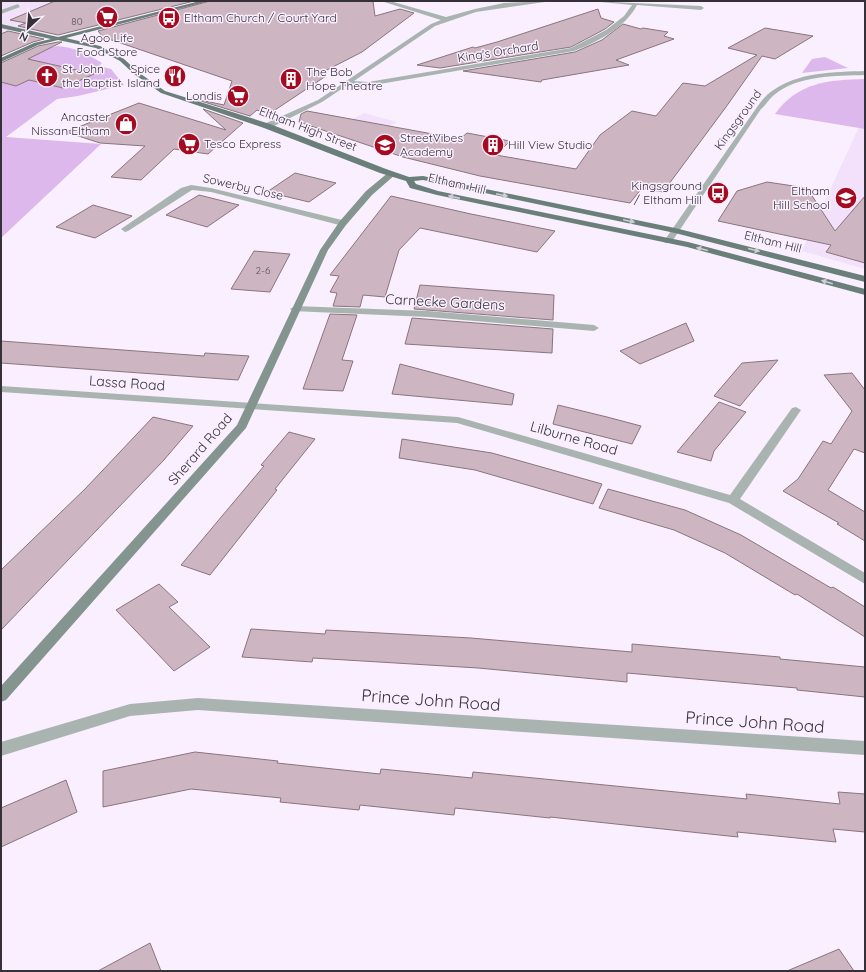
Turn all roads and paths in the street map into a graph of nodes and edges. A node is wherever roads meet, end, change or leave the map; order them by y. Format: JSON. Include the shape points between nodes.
{"nodes":[{"id":1,"x":206,"y":1,"type":"edge"},
{"id":2,"x":384,"y":1,"type":"edge"},
{"id":3,"x":549,"y":1,"type":"edge"},
{"id":4,"x":592,"y":1,"type":"edge"},
{"id":5,"x":635,"y":4,"type":"junction"},
{"id":6,"x":18,"y":6,"type":"dead end"},
{"id":7,"x":701,"y":8,"type":"dead end"},
{"id":8,"x":1,"y":12,"type":"edge"},
{"id":9,"x":445,"y":19,"type":"junction"},
{"id":10,"x":1,"y":26,"type":"edge"},
{"id":11,"x":59,"y":38,"type":"junction"},
{"id":12,"x":1,"y":60,"type":"edge"},
{"id":13,"x":865,"y":73,"type":"edge"},
{"id":14,"x":348,"y":82,"type":"junction"},
{"id":15,"x":267,"y":126,"type":"junction"},
{"id":16,"x":392,"y":174,"type":"junction"},
{"id":17,"x":409,"y":179,"type":"junction"},
{"id":18,"x":343,"y":223,"type":"junction"},
{"id":19,"x":125,"y":229,"type":"dead end"},
{"id":20,"x":675,"y":231,"type":"junction"},
{"id":21,"x":668,"y":241,"type":"junction"},
{"id":22,"x":865,"y":279,"type":"edge"},
{"id":23,"x":865,"y":292,"type":"edge"},
{"id":24,"x":295,"y":309,"type":"junction"},
{"id":25,"x":594,"y":328,"type":"dead end"},
{"id":26,"x":1,"y":389,"type":"edge"},
{"id":27,"x":252,"y":406,"type":"junction"},
{"id":28,"x":796,"y":410,"type":"dead end"},
{"id":29,"x":733,"y":500,"type":"junction"},
{"id":30,"x":865,"y":579,"type":"edge"},
{"id":31,"x":1,"y":696,"type":"edge"},
{"id":32,"x":865,"y":748,"type":"edge"},
{"id":33,"x":1,"y":749,"type":"edge"}],
"edges":[{"from":1,"to":11,"type":"main road"},
{"from":2,"to":9,"type":"street"},
{"from":3,"to":9,"type":"street","via":[[490,8]]},
{"from":4,"to":5,"type":"street"},
{"from":5,"to":7,"type":"street"},
{"from":5,"to":14,"type":"street","name":"King's Orchard","via":[[633,11],[598,39],[572,50],[368,84]]},
{"from":6,"to":8,"type":"street"},
{"from":9,"to":14,"type":"street"},
{"from":10,"to":11,"type":"main road","name":"Eltham High Street"},
{"from":11,"to":12,"type":"main road","via":[[36,44]]},
{"from":11,"to":15,"type":"main road","name":"Eltham High Street","via":[[107,51],[163,92]]},
{"from":13,"to":20,"type":"street","name":"Kingsground","via":[[805,79],[772,93],[759,108]]},
{"from":14,"to":15,"type":"street","via":[[309,107]]},
{"from":15,"to":16,"type":"main road","name":"Eltham High Street"},
{"from":16,"to":17,"type":"main road","name":"Eltham High Street"},
{"from":16,"to":18,"type":"street","name":"Sherard Road","via":[[369,193]]},
{"from":17,"to":20,"type":"main road","name":"Eltham Hill","one_way":true,"via":[[423,178]]},
{"from":21,"to":17,"type":"main road","name":"Eltham Hill","one_way":true,"via":[[437,193],[413,186]]},
{"from":18,"to":19,"type":"street","name":"Sowerby Close","via":[[191,187]]},
{"from":18,"to":24,"type":"street","name":"Sherard Road","via":[[324,250]]},
{"from":20,"to":21,"type":"street","name":"Kingsground"},
{"from":20,"to":22,"type":"main road","name":"Eltham Hill","one_way":true},
{"from":23,"to":21,"type":"main road","name":"Eltham Hill","one_way":true},
{"from":24,"to":25,"type":"street","name":"Carnecke Gardens","via":[[436,315]]},
{"from":24,"to":27,"type":"street","name":"Sherard Road"},
{"from":26,"to":27,"type":"street","name":"Lassa Road"},
{"from":27,"to":29,"type":"street","name":"Lilburne Road","via":[[458,420]]},
{"from":27,"to":31,"type":"street","name":"Sherard Road","via":[[242,426]]},
{"from":28,"to":29,"type":"street"},
{"from":29,"to":30,"type":"street","name":"Lilburne Road"},
{"from":32,"to":33,"type":"street","name":"Prince John Road","via":[[198,704],[130,710]]}]}
